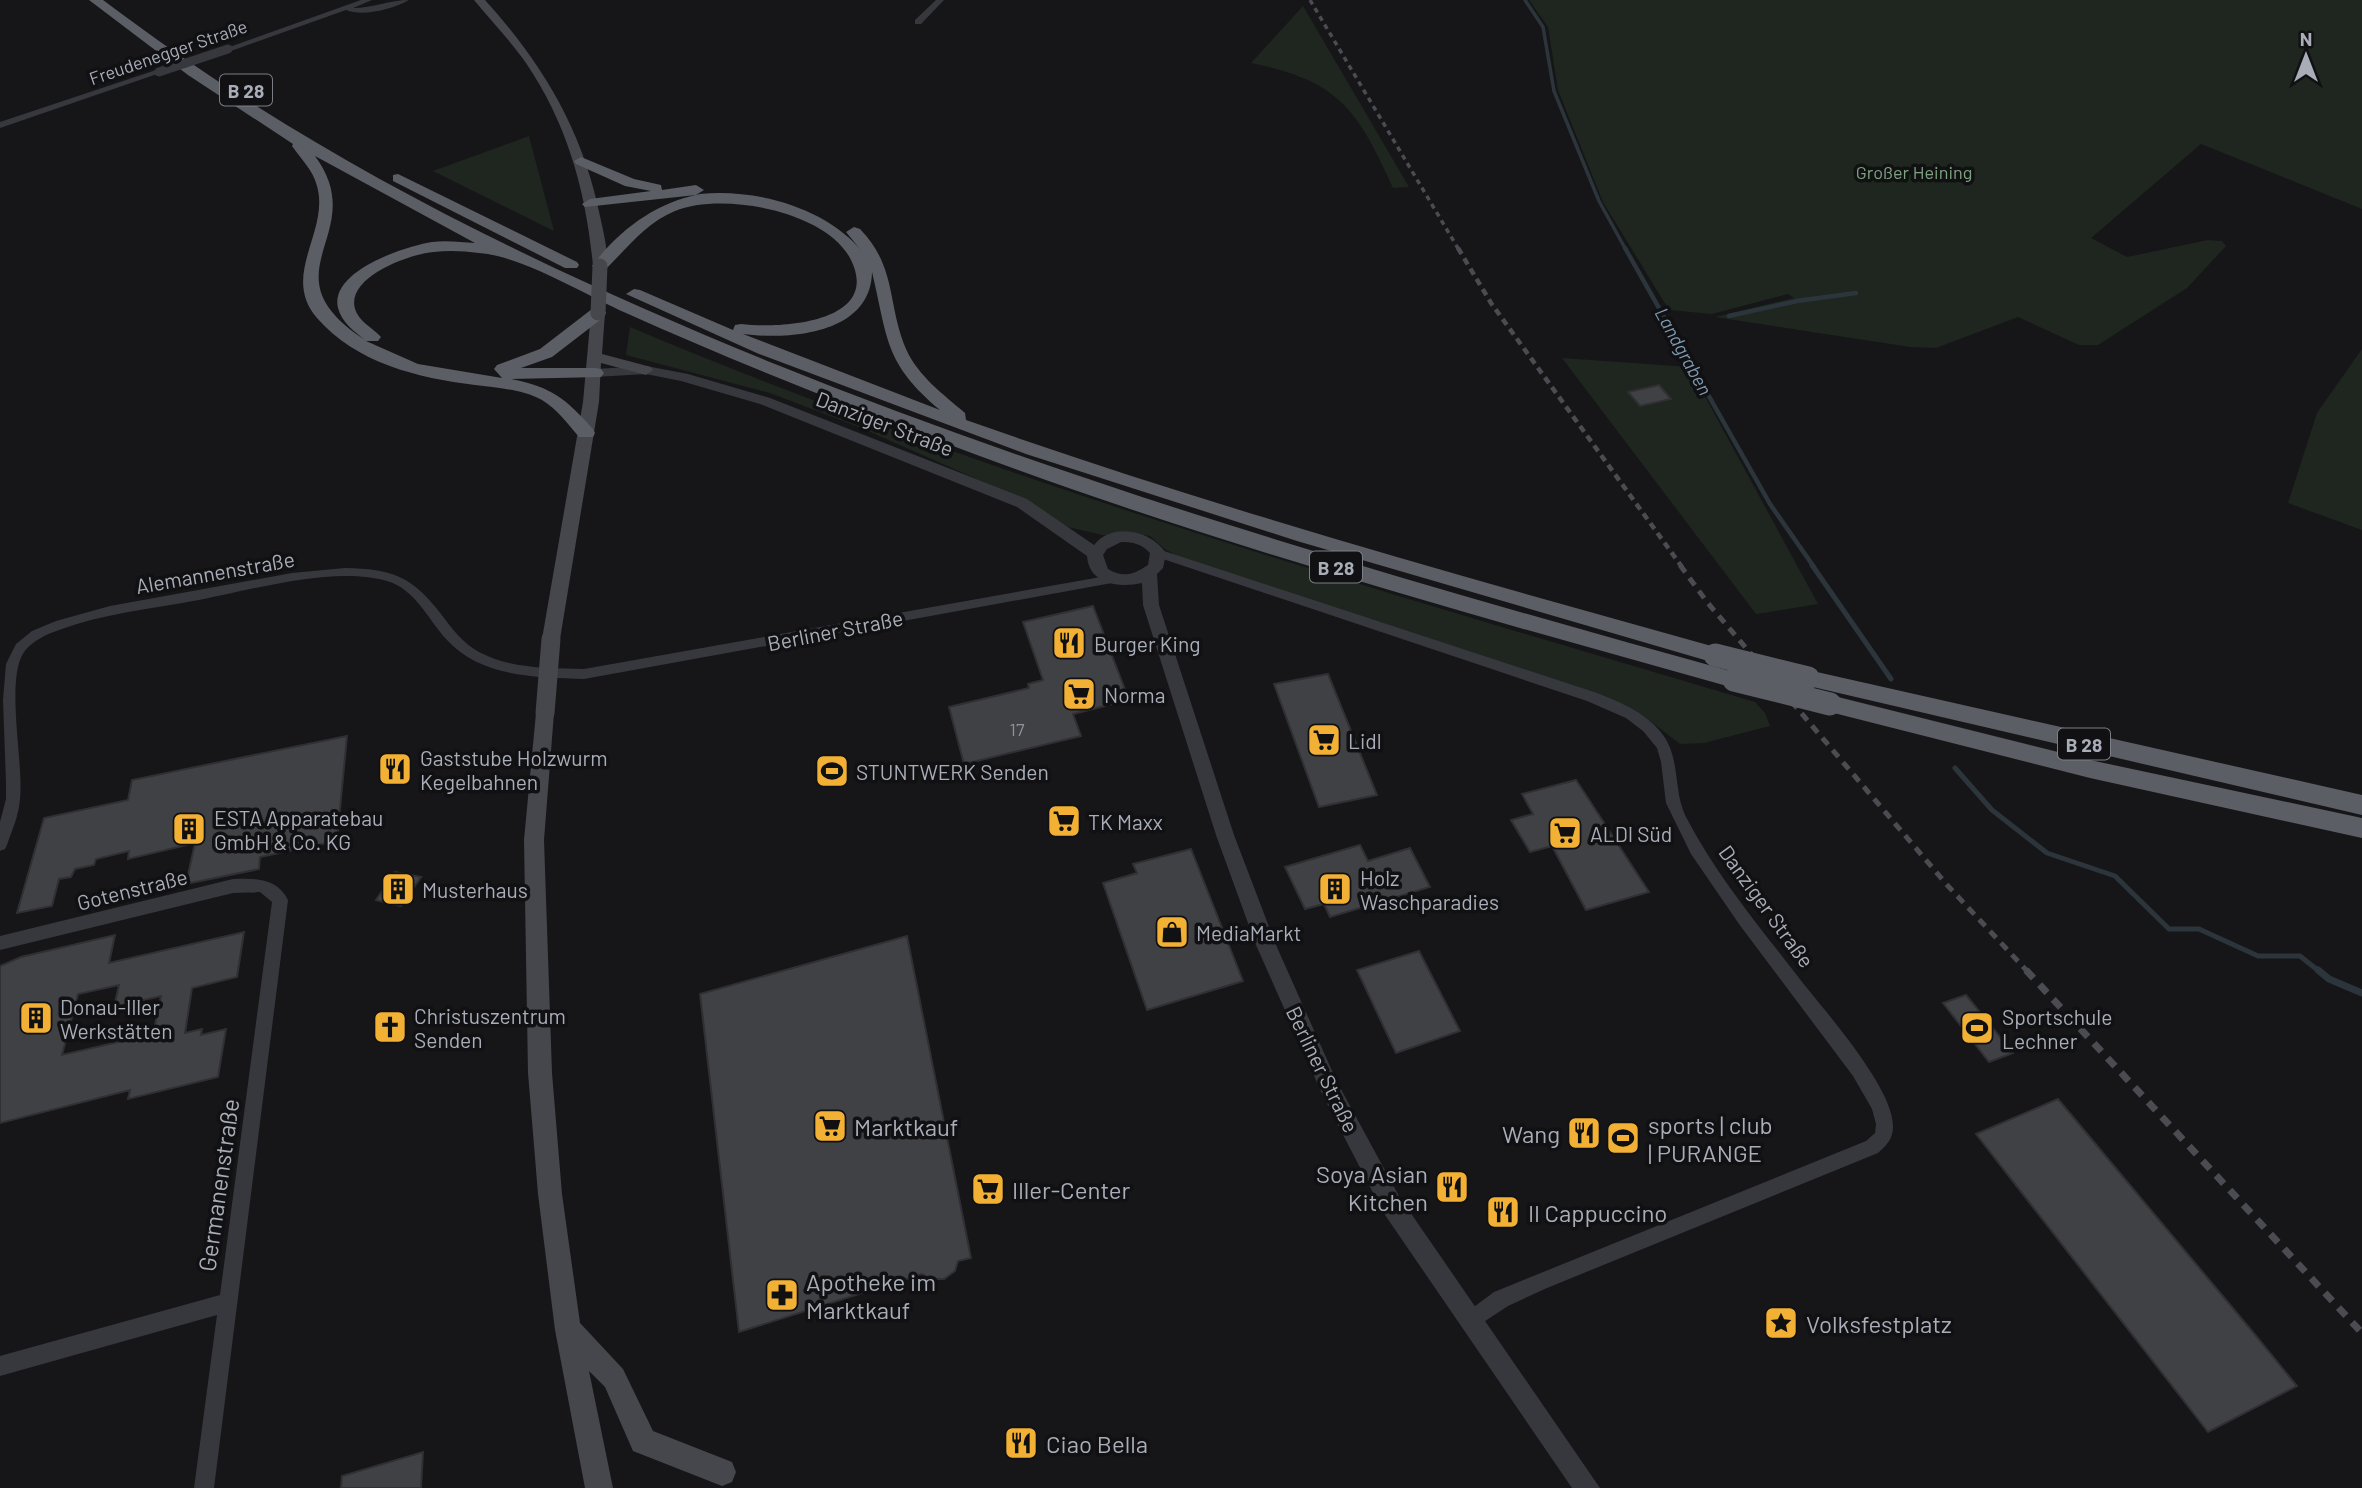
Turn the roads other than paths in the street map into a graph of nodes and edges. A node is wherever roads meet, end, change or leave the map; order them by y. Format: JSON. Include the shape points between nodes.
{"nodes":[{"id":1,"x":95,"y":0,"type":"edge"},
{"id":2,"x":117,"y":0,"type":"edge"},
{"id":3,"x":368,"y":0,"type":"edge"},
{"id":4,"x":405,"y":0,"type":"edge"},
{"id":5,"x":480,"y":0,"type":"edge"},
{"id":6,"x":940,"y":0,"type":"edge"},
{"id":7,"x":346,"y":8,"type":"junction"},
{"id":8,"x":918,"y":22,"type":"dead end"},
{"id":9,"x":222,"y":74,"type":"dead end"},
{"id":10,"x":289,"y":117,"type":"dead end"},
{"id":11,"x":0,"y":125,"type":"edge"},
{"id":12,"x":323,"y":137,"type":"dead end"},
{"id":13,"x":293,"y":138,"type":"junction"},
{"id":14,"x":581,"y":161,"type":"junction"},
{"id":15,"x":382,"y":169,"type":"dead end"},
{"id":16,"x":677,"y":191,"type":"junction"},
{"id":17,"x":708,"y":198,"type":"junction"},
{"id":18,"x":591,"y":208,"type":"junction"},
{"id":19,"x":501,"y":250,"type":"junction"},
{"id":20,"x":600,"y":266,"type":"junction"},
{"id":21,"x":694,"y":320,"type":"junction"},
{"id":22,"x":593,"y":321,"type":"junction"},
{"id":23,"x":646,"y":370,"type":"joint"},
{"id":24,"x":595,"y":371,"type":"junction"},
{"id":25,"x":495,"y":377,"type":"junction"},
{"id":26,"x":683,"y":377,"type":"junction"},
{"id":27,"x":969,"y":427,"type":"junction"},
{"id":28,"x":586,"y":433,"type":"junction"},
{"id":29,"x":1062,"y":530,"type":"junction"},
{"id":30,"x":1109,"y":540,"type":"junction"},
{"id":31,"x":1095,"y":560,"type":"junction"},
{"id":32,"x":1154,"y":565,"type":"junction"},
{"id":33,"x":1119,"y":580,"type":"junction"},
{"id":34,"x":1077,"y":583,"type":"junction"},
{"id":35,"x":1150,"y":605,"type":"junction"},
{"id":36,"x":592,"y":674,"type":"joint"},
{"id":37,"x":2362,"y":805,"type":"edge"},
{"id":38,"x":2362,"y":828,"type":"edge"},
{"id":39,"x":0,"y":845,"type":"edge"},
{"id":40,"x":274,"y":890,"type":"joint"},
{"id":41,"x":0,"y":943,"type":"edge"},
{"id":42,"x":226,"y":1303,"type":"junction"},
{"id":43,"x":1470,"y":1322,"type":"junction"},
{"id":44,"x":568,"y":1330,"type":"junction"},
{"id":45,"x":0,"y":1366,"type":"edge"},
{"id":46,"x":722,"y":1472,"type":"dead end"},
{"id":47,"x":204,"y":1488,"type":"edge"},
{"id":48,"x":598,"y":1488,"type":"edge"},
{"id":49,"x":1587,"y":1488,"type":"edge"}],
"edges":[{"from":1,"to":13,"type":"highway","number":"B 28"},
{"from":2,"to":9,"type":"highway","number":"B 28"},
{"from":3,"to":7,"type":"street","name":"Freudenegger Straße"},
{"from":4,"to":7,"type":"street","name":"Freudenegger Straße","via":[[369,10]]},
{"from":5,"to":14,"type":"main road","via":[[514,36],[547,83]]},
{"from":6,"to":8,"type":"street"},
{"from":7,"to":11,"type":"street","name":"Freudenegger Straße","bridge":true},
{"from":10,"to":12,"type":"highway","number":"B 28"},
{"from":13,"to":19,"type":"highway","number":"B 28"},
{"from":13,"to":25,"type":"highway","via":[[316,167],[327,195],[310,270],[319,310],[366,351],[428,373]]},
{"from":14,"to":16,"type":"highway","via":[[630,183]]},
{"from":14,"to":18,"type":"main road"},
{"from":15,"to":21,"type":"highway","number":"B 28","via":[[552,257]]},
{"from":16,"to":18,"type":"highway"},
{"from":16,"to":27,"type":"highway","via":[[727,189],[774,196],[821,212],[861,238],[881,267],[898,351],[925,387]]},
{"from":17,"to":18,"type":"highway"},
{"from":17,"to":20,"type":"highway","via":[[666,209]]},
{"from":17,"to":21,"type":"highway","via":[[761,203],[816,222],[853,250],[865,283],[849,308],[806,329],[758,332]]},
{"from":18,"to":20,"type":"main road"},
{"from":19,"to":25,"type":"highway","via":[[444,246],[403,254],[363,274],[346,297],[345,310],[350,320],[387,346],[443,366]]},
{"from":19,"to":38,"type":"highway","number":"B 28","bridge":true,"via":[[679,331],[837,395],[1161,513],[1734,680],[2090,769]]},
{"from":20,"to":22,"type":"main road","bridge":true},
{"from":21,"to":27,"type":"highway","number":"B 28"},
{"from":22,"to":24,"type":"main road"},
{"from":22,"to":25,"type":"highway","via":[[547,354]]},
{"from":23,"to":24,"type":"main road"},
{"from":23,"to":26,"type":"street","name":"Danziger Straße"},
{"from":24,"to":25,"type":"highway"},
{"from":24,"to":26,"type":"street","name":"Danziger Straße"},
{"from":24,"to":28,"type":"main road"},
{"from":25,"to":28,"type":"highway","via":[[546,395]]},
{"from":26,"to":29,"type":"street","name":"Danziger Straße","via":[[777,406],[979,484],[1022,503]]},
{"from":27,"to":37,"type":"highway","number":"B 28","bridge":true,"via":[[1301,536],[1716,654],[2083,744]]},
{"from":28,"to":44,"type":"main road","bridge":true,"via":[[551,639],[534,840],[538,1018],[550,1194]]},
{"from":29,"to":30,"type":"street","name":"Danziger Straße"},
{"from":29,"to":31,"type":"street","name":"Danziger Straße"},
{"from":30,"to":31,"type":"street"},
{"from":30,"to":32,"type":"street","name":"Danziger Straße","via":[[1147,541]]},
{"from":31,"to":33,"type":"street","name":"Danziger Straße"},
{"from":31,"to":34,"type":"street","name":"Berliner Straße"},
{"from":32,"to":33,"type":"street","name":"Danziger Straße"},
{"from":32,"to":35,"type":"street","name":"Berliner Straße"},
{"from":32,"to":43,"type":"street","name":"Danziger Straße","via":[[1186,562],[1592,697],[1620,707],[1643,724],[1661,743],[1670,764],[1671,795],[1685,828],[1725,891],[1861,1074],[1880,1109],[1884,1135],[1872,1147],[1541,1281],[1501,1299]]},
{"from":33,"to":34,"type":"street","name":"Berliner Straße"},
{"from":33,"to":35,"type":"street","name":"Berliner Straße"},
{"from":34,"to":36,"type":"street","name":"Berliner Straße"},
{"from":35,"to":43,"type":"street","name":"Berliner Straße","via":[[1225,835],[1283,985],[1391,1204]]},
{"from":36,"to":39,"type":"street","name":"Alemannenstraße","via":[[509,669],[488,663],[458,643],[406,584],[372,574],[323,574],[61,624],[17,651],[9,674],[15,750],[13,801]]},
{"from":40,"to":41,"type":"street","name":"Gotenstraße","via":[[261,884],[233,886]]},
{"from":40,"to":42,"type":"street","name":"Germanenstraße","via":[[280,900],[279,924]]},
{"from":42,"to":45,"type":"street"},
{"from":42,"to":47,"type":"street","name":"Germanenstraße"},
{"from":43,"to":49,"type":"street","name":"Berliner Straße"},
{"from":44,"to":46,"type":"main road","via":[[614,1378],[643,1441]]},
{"from":44,"to":48,"type":"main road"}]}
